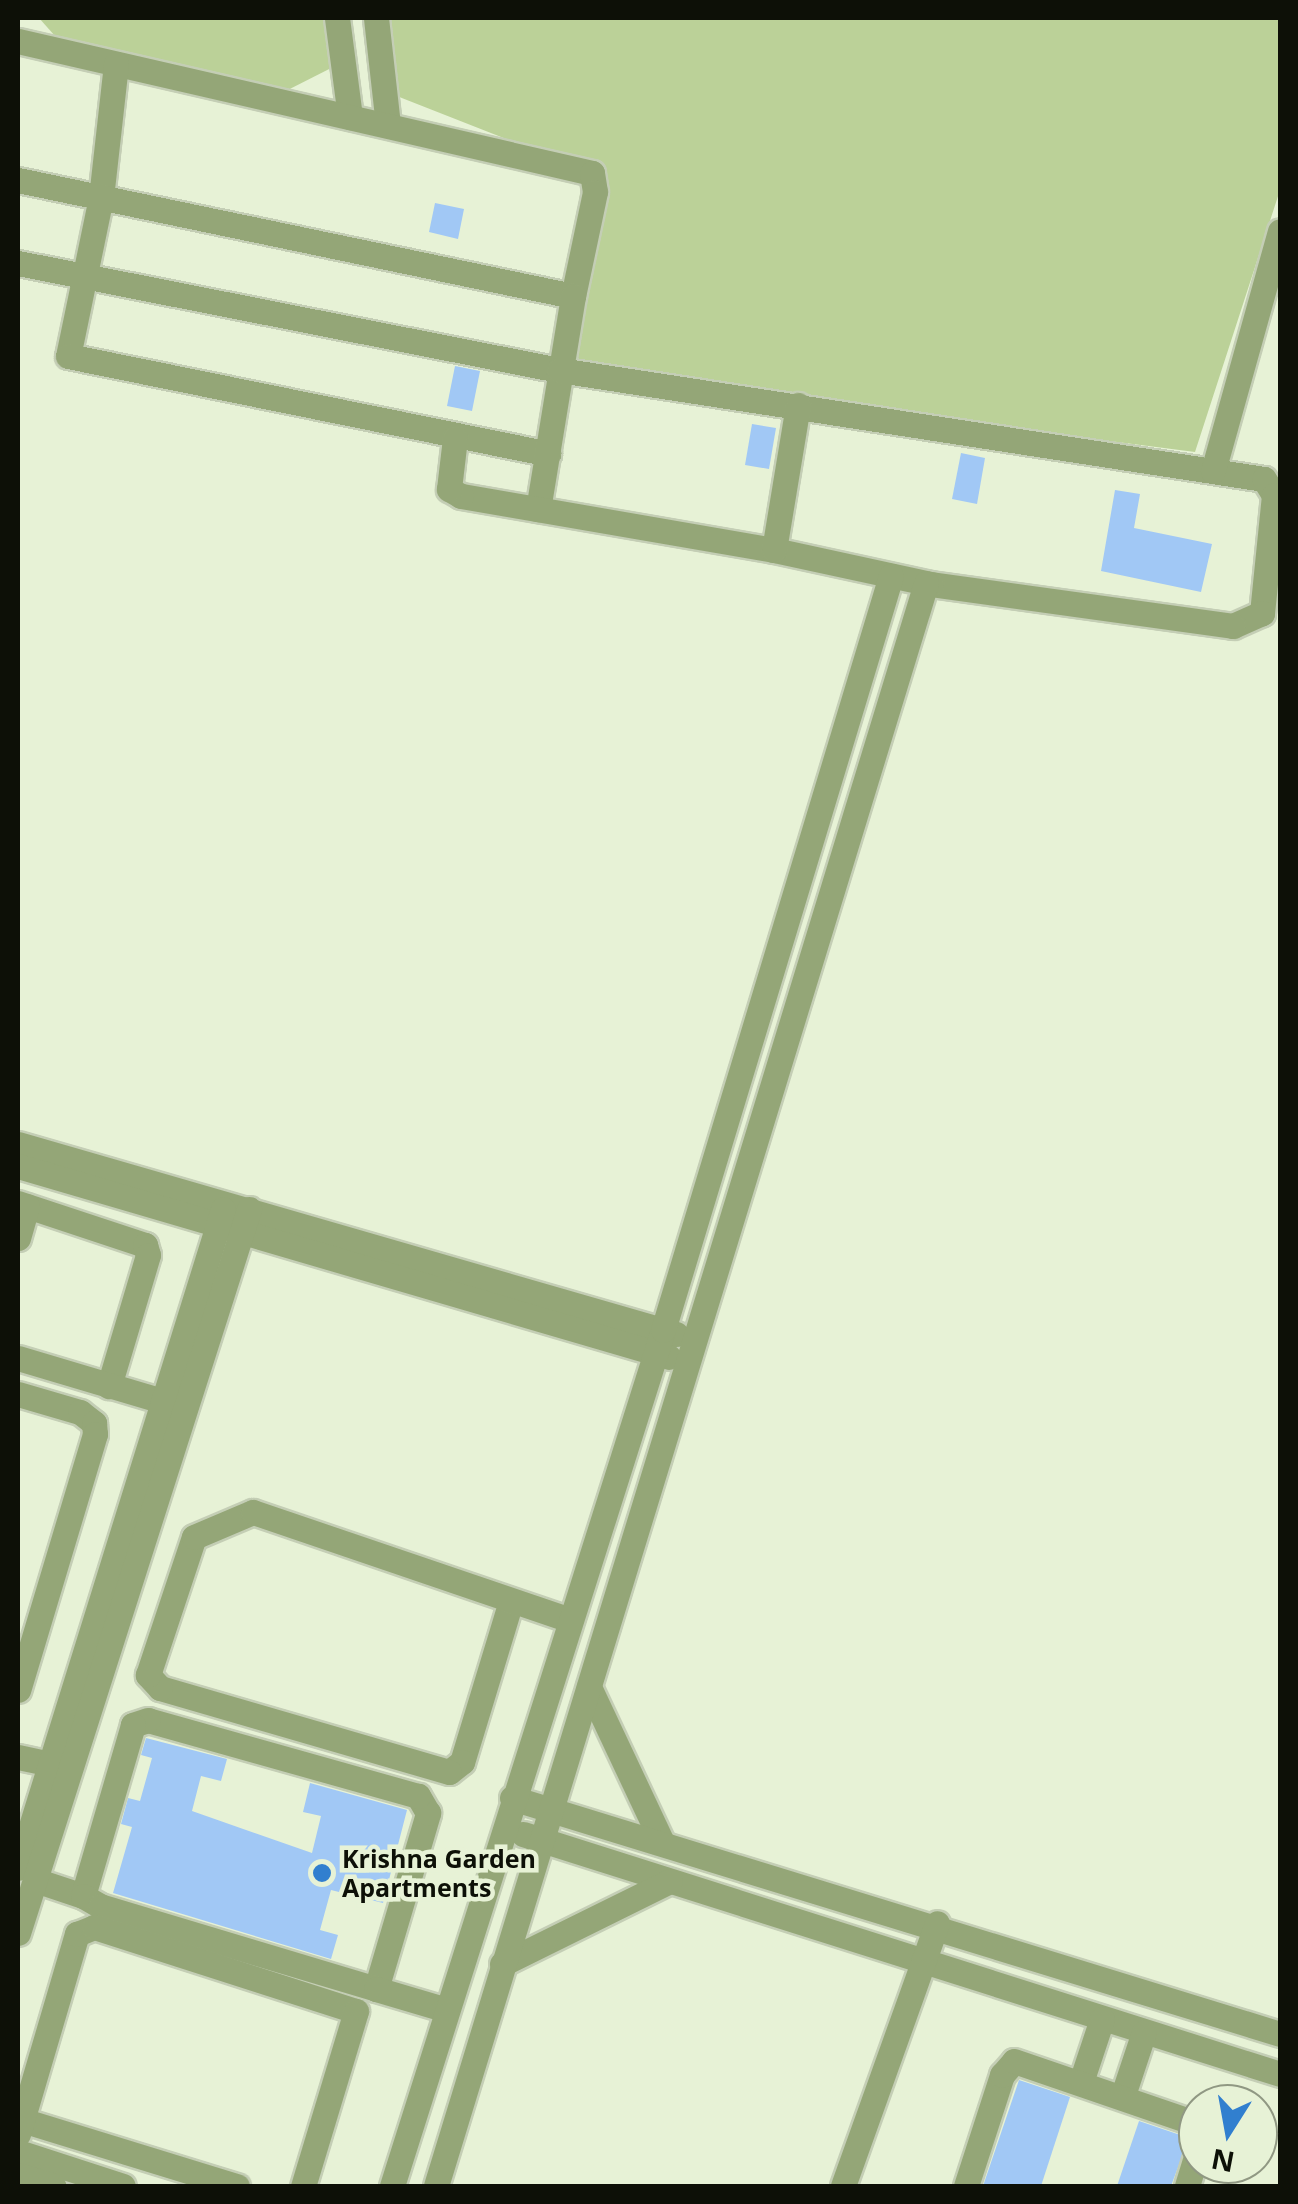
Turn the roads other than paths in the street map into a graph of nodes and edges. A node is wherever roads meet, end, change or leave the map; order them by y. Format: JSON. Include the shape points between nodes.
{"nodes":[{"id":1,"x":338,"y":18,"type":"edge"},
{"id":2,"x":376,"y":18,"type":"edge"},
{"id":3,"x":18,"y":40,"type":"edge"},
{"id":4,"x":116,"y":64,"type":"junction"},
{"id":5,"x":350,"y":117,"type":"junction"},
{"id":6,"x":388,"y":126,"type":"junction"},
{"id":7,"x":18,"y":180,"type":"edge"},
{"id":8,"x":100,"y":197,"type":"junction"},
{"id":9,"x":1280,"y":231,"type":"edge"},
{"id":10,"x":18,"y":263,"type":"edge"},
{"id":11,"x":82,"y":272,"type":"junction"},
{"id":12,"x":573,"y":296,"type":"junction"},
{"id":13,"x":559,"y":370,"type":"junction"},
{"id":14,"x":798,"y":404,"type":"junction"},
{"id":15,"x":456,"y":438,"type":"junction"},
{"id":16,"x":548,"y":454,"type":"junction"},
{"id":17,"x":1213,"y":471,"type":"junction"},
{"id":18,"x":538,"y":509,"type":"junction"},
{"id":19,"x":774,"y":550,"type":"junction"},
{"id":20,"x":891,"y":576,"type":"junction"},
{"id":21,"x":926,"y":583,"type":"junction"},
{"id":22,"x":18,"y":1144,"type":"edge"},
{"id":23,"x":18,"y":1166,"type":"edge"},
{"id":24,"x":22,"y":1205,"type":"edge"},
{"id":25,"x":234,"y":1216,"type":"junction"},
{"id":26,"x":18,"y":1238,"type":"edge"},
{"id":27,"x":659,"y":1341,"type":"junction"},
{"id":28,"x":692,"y":1351,"type":"junction"},
{"id":29,"x":18,"y":1358,"type":"edge"},
{"id":30,"x":109,"y":1386,"type":"junction"},
{"id":31,"x":18,"y":1394,"type":"edge"},
{"id":32,"x":162,"y":1401,"type":"junction"},
{"id":33,"x":511,"y":1601,"type":"junction"},
{"id":34,"x":568,"y":1618,"type":"junction"},
{"id":35,"x":589,"y":1688,"type":"junction"},
{"id":36,"x":18,"y":1690,"type":"edge"},
{"id":37,"x":18,"y":1757,"type":"edge"},
{"id":38,"x":50,"y":1764,"type":"junction"},
{"id":39,"x":512,"y":1798,"type":"junction"},
{"id":40,"x":548,"y":1809,"type":"junction"},
{"id":41,"x":503,"y":1827,"type":"junction"},
{"id":42,"x":539,"y":1840,"type":"junction"},
{"id":43,"x":662,"y":1842,"type":"junction"},
{"id":44,"x":26,"y":1874,"type":"edge"},
{"id":45,"x":670,"y":1881,"type":"junction"},
{"id":46,"x":83,"y":1896,"type":"junction"},
{"id":47,"x":937,"y":1923,"type":"junction"},
{"id":48,"x":18,"y":1933,"type":"edge"},
{"id":49,"x":502,"y":1964,"type":"junction"},
{"id":50,"x":925,"y":1964,"type":"junction"},
{"id":51,"x":376,"y":1989,"type":"junction"},
{"id":52,"x":446,"y":2010,"type":"junction"},
{"id":53,"x":1102,"y":2019,"type":"junction"},
{"id":54,"x":1144,"y":2032,"type":"junction"},
{"id":55,"x":1280,"y":2034,"type":"edge"},
{"id":56,"x":1280,"y":2074,"type":"edge"},
{"id":57,"x":1082,"y":2080,"type":"junction"},
{"id":58,"x":1123,"y":2095,"type":"junction"},
{"id":59,"x":1178,"y":2116,"type":"edge"},
{"id":60,"x":20,"y":2127,"type":"edge"},
{"id":61,"x":18,"y":2152,"type":"edge"},
{"id":62,"x":18,"y":2175,"type":"edge"},
{"id":63,"x":54,"y":2186,"type":"edge"},
{"id":64,"x":123,"y":2186,"type":"edge"},
{"id":65,"x":237,"y":2186,"type":"edge"},
{"id":66,"x":303,"y":2186,"type":"edge"},
{"id":67,"x":392,"y":2186,"type":"edge"},
{"id":68,"x":436,"y":2186,"type":"edge"},
{"id":69,"x":844,"y":2186,"type":"edge"},
{"id":70,"x":966,"y":2186,"type":"edge"}],
"edges":[{"from":1,"to":5,"type":"street"},
{"from":2,"to":6,"type":"street"},
{"from":3,"to":4,"type":"street"},
{"from":4,"to":5,"type":"street"},
{"from":4,"to":8,"type":"street"},
{"from":5,"to":6,"type":"street"},
{"from":6,"to":12,"type":"street","via":[[592,173],[596,192]]},
{"from":7,"to":8,"type":"street"},
{"from":8,"to":11,"type":"street"},
{"from":8,"to":12,"type":"street"},
{"from":9,"to":17,"type":"street"},
{"from":10,"to":11,"type":"street"},
{"from":11,"to":13,"type":"street"},
{"from":11,"to":15,"type":"street","via":[[67,348],[76,362]]},
{"from":12,"to":13,"type":"street"},
{"from":13,"to":14,"type":"street"},
{"from":13,"to":16,"type":"street"},
{"from":14,"to":17,"type":"street"},
{"from":14,"to":19,"type":"street"},
{"from":15,"to":16,"type":"street"},
{"from":15,"to":18,"type":"street","via":[[454,494]]},
{"from":16,"to":18,"type":"street"},
{"from":17,"to":21,"type":"street","via":[[1272,485],[1266,592],[1262,613],[1246,624]]},
{"from":18,"to":19,"type":"street"},
{"from":19,"to":20,"type":"street"},
{"from":20,"to":21,"type":"street"},
{"from":20,"to":27,"type":"street"},
{"from":21,"to":28,"type":"street"},
{"from":22,"to":25,"type":"street"},
{"from":23,"to":25,"type":"street"},
{"from":24,"to":26,"type":"street"},
{"from":24,"to":30,"type":"street","via":[[145,1246],[148,1255]]},
{"from":25,"to":27,"type":"street"},
{"from":25,"to":32,"type":"street"},
{"from":25,"to":44,"type":"street"},
{"from":27,"to":28,"type":"street"},
{"from":27,"to":34,"type":"street"},
{"from":28,"to":35,"type":"street"},
{"from":29,"to":30,"type":"street"},
{"from":30,"to":32,"type":"street"},
{"from":31,"to":36,"type":"street","via":[[80,1412],[94,1423],[95,1434]]},
{"from":32,"to":38,"type":"street"},
{"from":33,"to":33,"type":"street","via":[[246,1513],[194,1537],[148,1675],[160,1688],[449,1772],[462,1762]]},
{"from":33,"to":34,"type":"street"},
{"from":34,"to":39,"type":"street"},
{"from":35,"to":40,"type":"street"},
{"from":35,"to":43,"type":"street"},
{"from":37,"to":38,"type":"street"},
{"from":38,"to":44,"type":"street"},
{"from":39,"to":40,"type":"street"},
{"from":39,"to":41,"type":"street"},
{"from":40,"to":42,"type":"street"},
{"from":40,"to":43,"type":"street"},
{"from":41,"to":42,"type":"street"},
{"from":41,"to":52,"type":"street"},
{"from":42,"to":45,"type":"street"},
{"from":42,"to":49,"type":"street"},
{"from":43,"to":47,"type":"street"},
{"from":44,"to":46,"type":"street"},
{"from":44,"to":48,"type":"street"},
{"from":45,"to":49,"type":"street"},
{"from":45,"to":50,"type":"street"},
{"from":46,"to":51,"type":"street"},
{"from":46,"to":51,"type":"street","via":[[128,1736],[140,1721],[418,1796],[428,1814]]},
{"from":47,"to":50,"type":"street"},
{"from":47,"to":55,"type":"street"},
{"from":49,"to":68,"type":"street"},
{"from":50,"to":53,"type":"street"},
{"from":50,"to":69,"type":"street"},
{"from":51,"to":52,"type":"street"},
{"from":52,"to":67,"type":"street"},
{"from":53,"to":54,"type":"street"},
{"from":53,"to":57,"type":"street"},
{"from":54,"to":56,"type":"street"},
{"from":54,"to":58,"type":"street"},
{"from":57,"to":58,"type":"street"},
{"from":57,"to":70,"type":"street","via":[[1022,2060],[1006,2067]]},
{"from":58,"to":59,"type":"street"},
{"from":60,"to":65,"type":"street"},
{"from":60,"to":66,"type":"street","via":[[77,1934],[94,1927],[356,2011]]},
{"from":61,"to":64,"type":"street"},
{"from":62,"to":63,"type":"street"}]}
